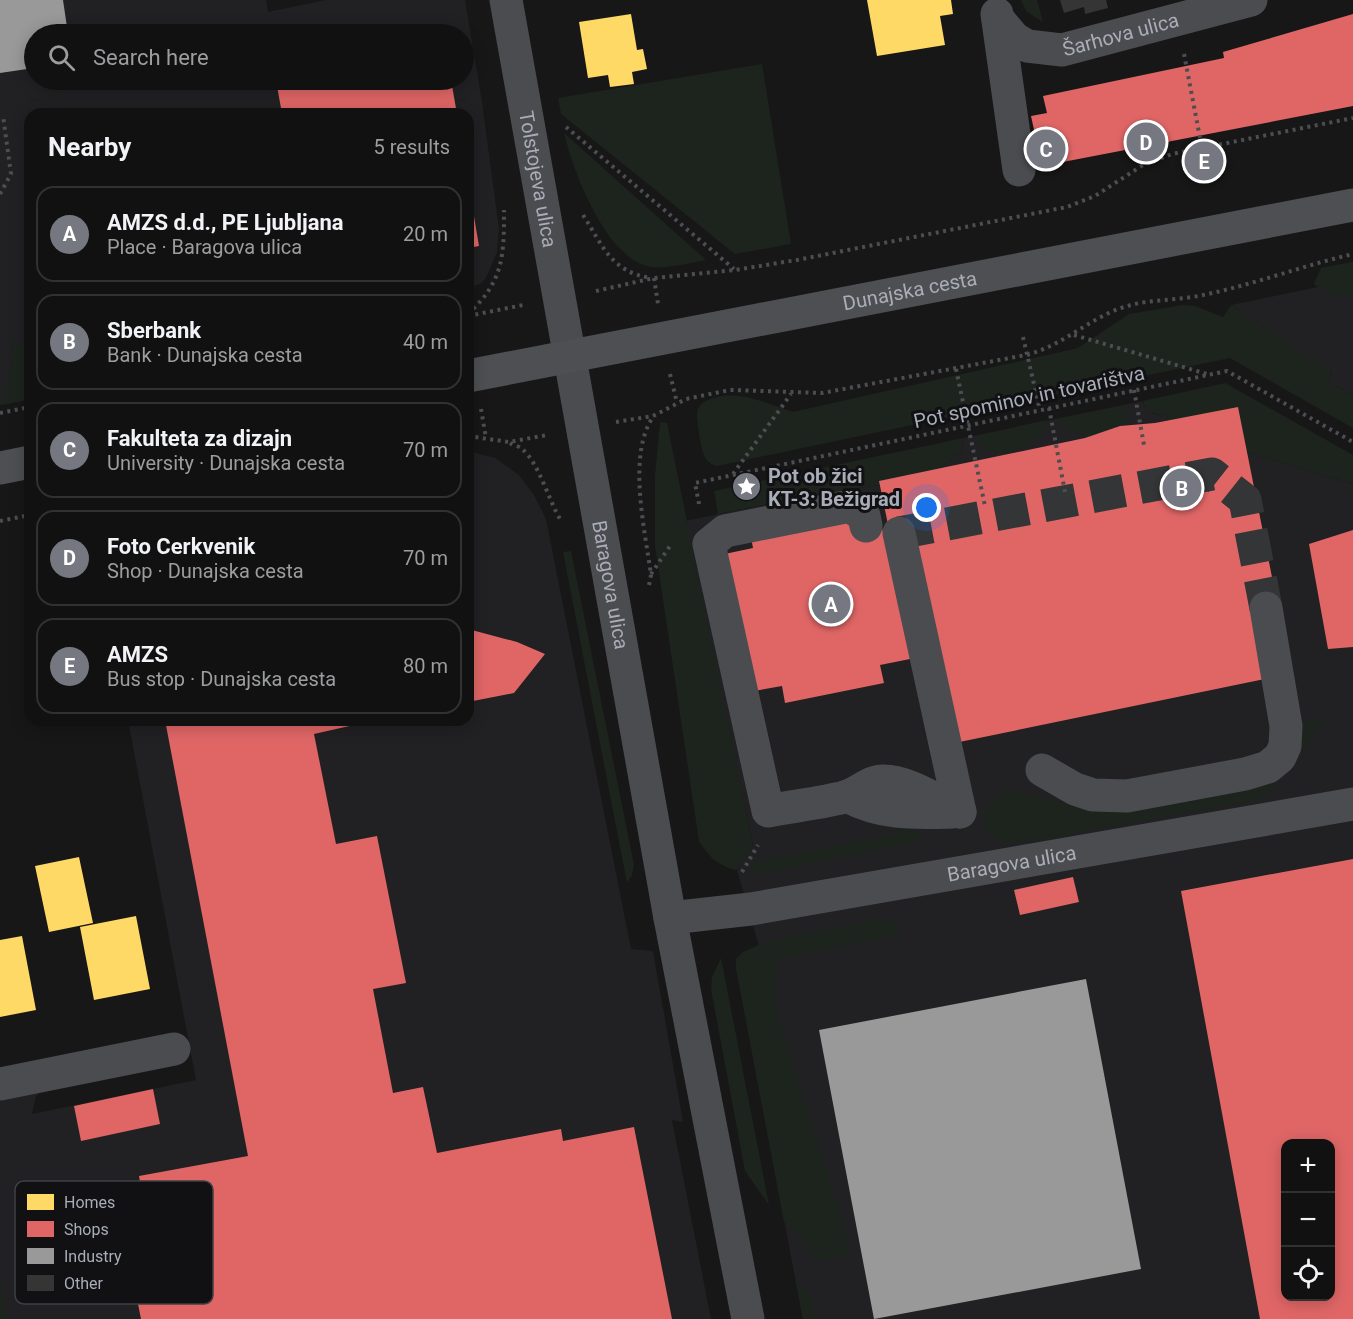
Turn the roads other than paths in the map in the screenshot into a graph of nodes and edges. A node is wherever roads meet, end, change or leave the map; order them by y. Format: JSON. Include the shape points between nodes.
{"nodes":[{"id":1,"x":506,"y":0,"type":"edge"},
{"id":2,"x":1251,"y":0,"type":"edge"},
{"id":3,"x":997,"y":10,"type":"edge"},
{"id":4,"x":1175,"y":10,"type":"edge"},
{"id":5,"x":1019,"y":170,"type":"dead end"},
{"id":6,"x":1353,"y":205,"type":"edge"},
{"id":7,"x":571,"y":356,"type":"junction"},
{"id":8,"x":474,"y":375,"type":"edge"},
{"id":9,"x":24,"y":463,"type":"edge"},
{"id":10,"x":0,"y":468,"type":"edge"},
{"id":11,"x":866,"y":526,"type":"dead end"},
{"id":12,"x":899,"y":533,"type":"dead end"},
{"id":13,"x":1266,"y":608,"type":"tunnel mouth"},
{"id":14,"x":1042,"y":770,"type":"dead end"},
{"id":15,"x":847,"y":796,"type":"junction"},
{"id":16,"x":1353,"y":804,"type":"edge"},
{"id":17,"x":960,"y":812,"type":"junction"},
{"id":18,"x":670,"y":918,"type":"junction"},
{"id":19,"x":174,"y":1049,"type":"dead end"},
{"id":20,"x":0,"y":1084,"type":"edge"},
{"id":21,"x":748,"y":1319,"type":"edge"}],
"edges":[{"from":1,"to":7,"type":"street","name":"Tolstojeva ulica"},
{"from":2,"to":4,"type":"street","name":"Šarhova ulica"},
{"from":3,"to":4,"type":"street","name":"Šarhova ulica","via":[[1014,38],[1027,46],[1062,50]]},
{"from":3,"to":5,"type":"street"},
{"from":6,"to":7,"type":"main road","name":"Dunajska cesta"},
{"from":7,"to":8,"type":"main road","name":"Dunajska cesta"},
{"from":7,"to":18,"type":"street","name":"Baragova ulica"},
{"from":9,"to":10,"type":"main road"},
{"from":11,"to":15,"type":"street","via":[[864,516],[850,506],[725,531],[709,544],[768,811]]},
{"from":12,"to":17,"type":"street"},
{"from":13,"to":14,"type":"street","via":[[1286,726],[1285,746],[1280,757],[1268,766],[1245,774],[1127,796],[1094,795]]},
{"from":15,"to":17,"type":"street","via":[[879,810]]},
{"from":15,"to":17,"type":"street","via":[[873,782],[894,782]]},
{"from":16,"to":18,"type":"street","name":"Baragova ulica","via":[[795,902]]},
{"from":18,"to":21,"type":"street","name":"Baragova ulica"},
{"from":19,"to":20,"type":"street"}]}
